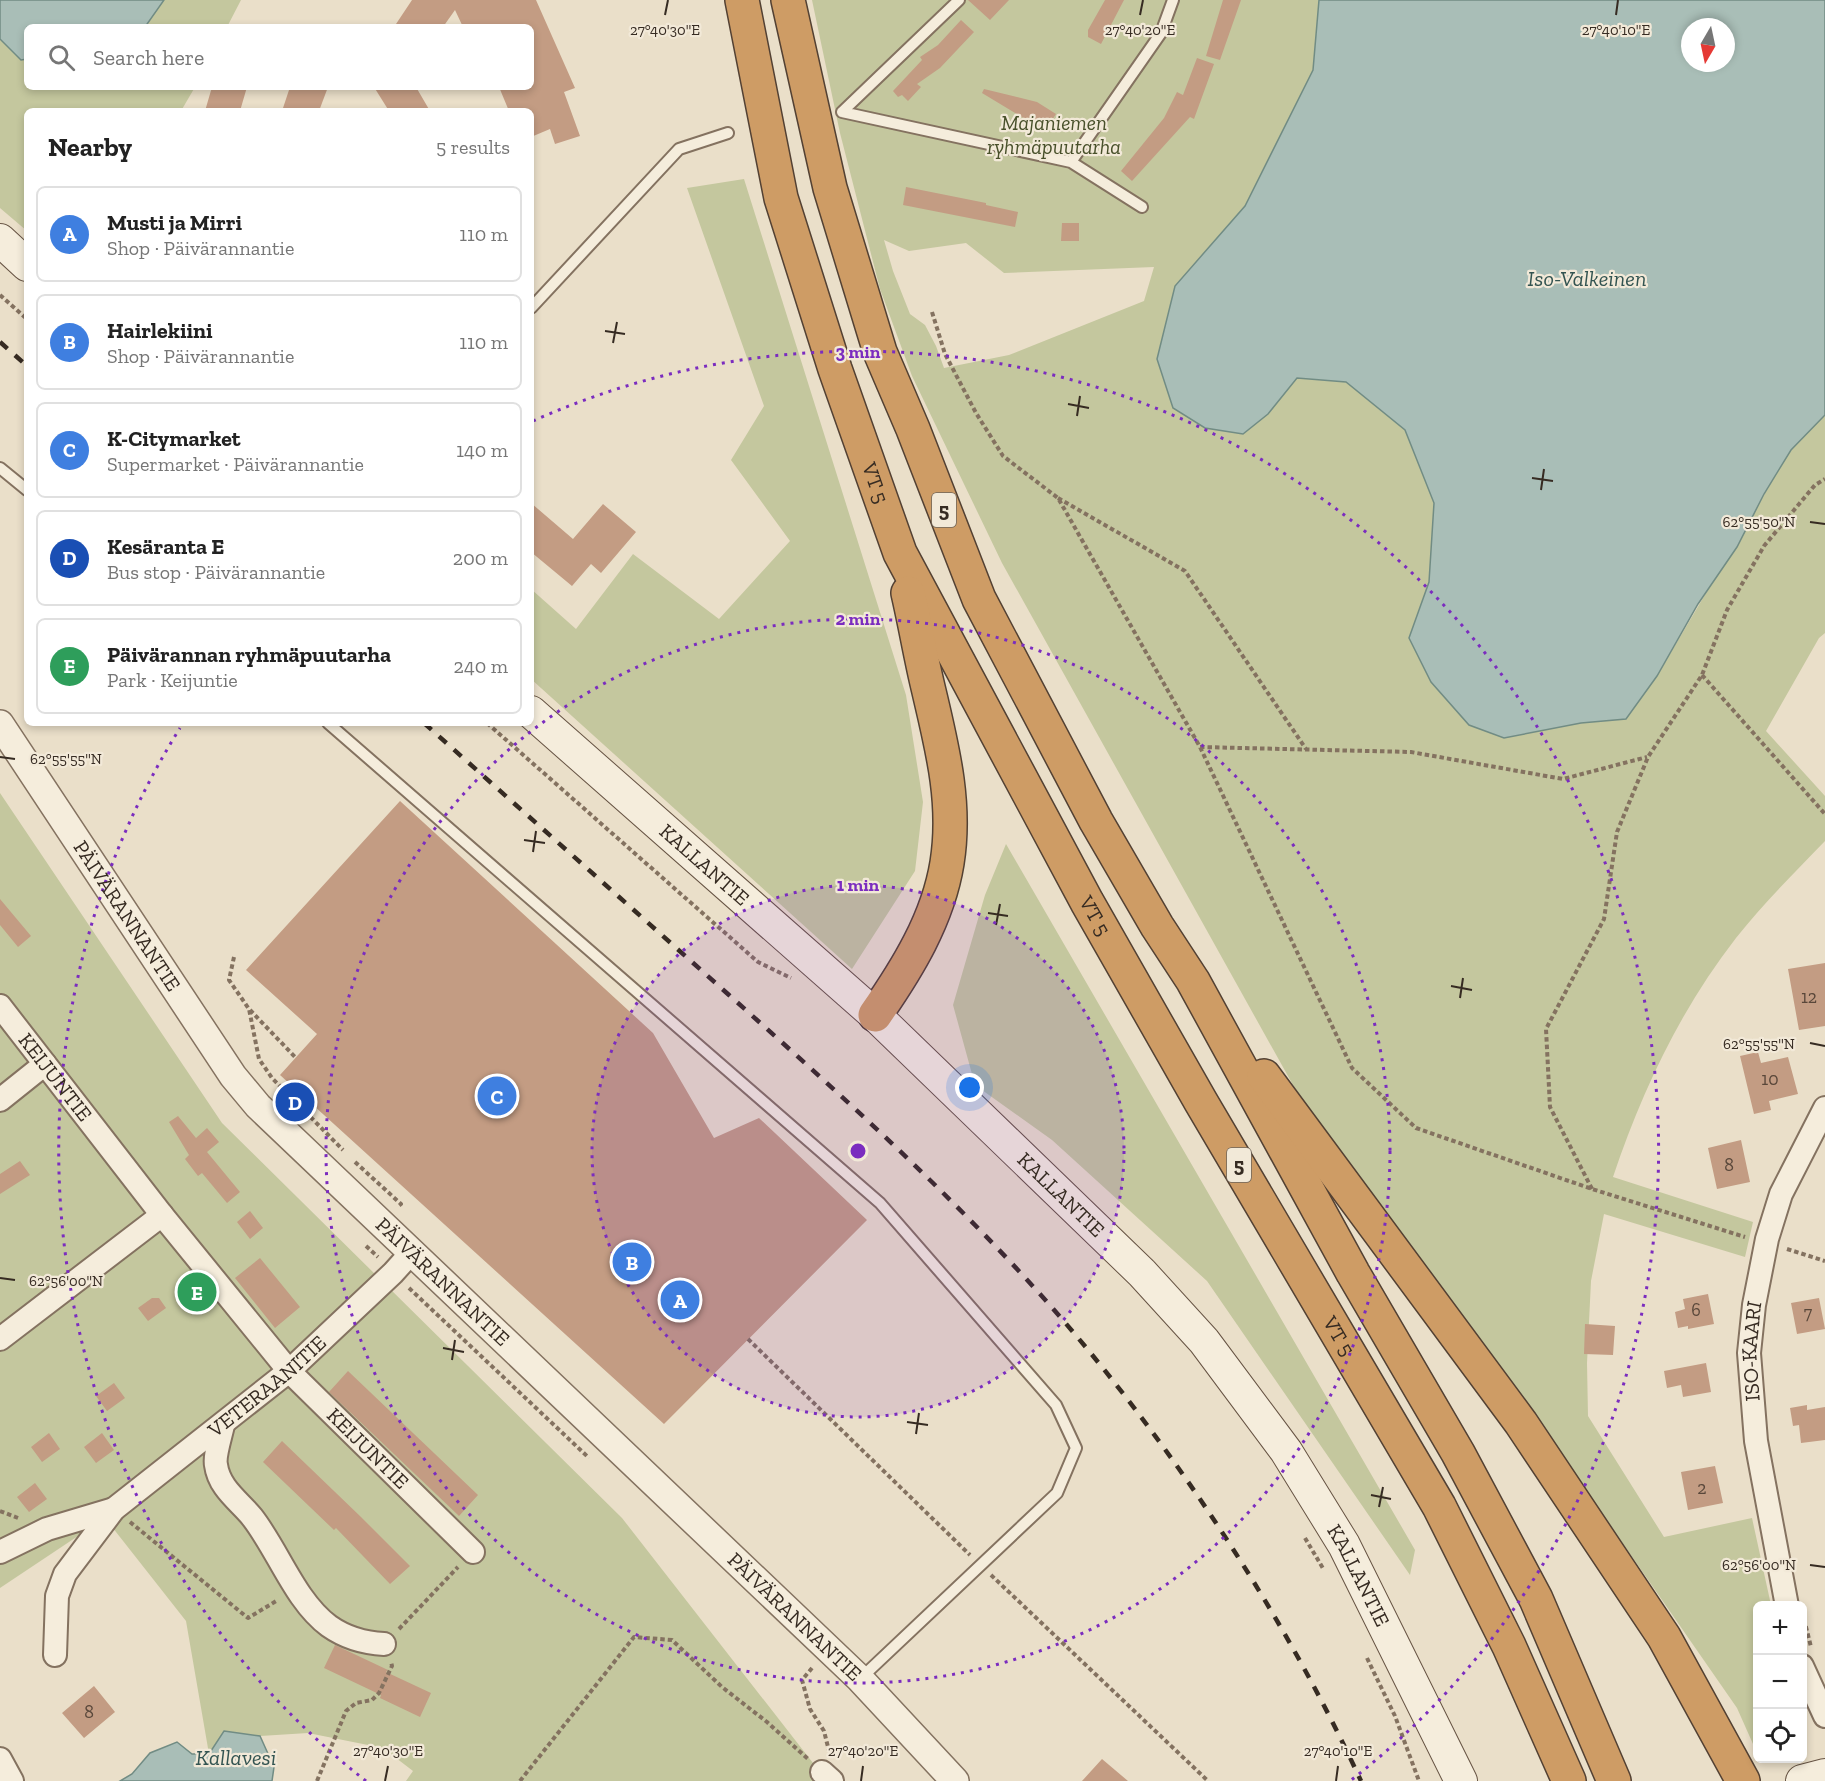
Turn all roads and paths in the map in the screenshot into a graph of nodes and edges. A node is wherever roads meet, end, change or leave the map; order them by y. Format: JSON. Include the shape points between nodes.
{"nodes":[{"id":1,"x":742,"y":0,"type":"edge"},
{"id":2,"x":788,"y":0,"type":"edge"},
{"id":3,"x":959,"y":0,"type":"edge"},
{"id":4,"x":1173,"y":0,"type":"edge"},
{"id":5,"x":728,"y":133,"type":"dead end"},
{"id":6,"x":1071,"y":162,"type":"junction"},
{"id":7,"x":1142,"y":207,"type":"dead end"},
{"id":8,"x":0,"y":240,"type":"edge"},
{"id":9,"x":24,"y":262,"type":"edge"},
{"id":10,"x":0,"y":295,"type":"edge"},
{"id":11,"x":534,"y":305,"type":"edge"},
{"id":12,"x":932,"y":312,"type":"dead end"},
{"id":13,"x":24,"y":316,"type":"edge"},
{"id":14,"x":0,"y":468,"type":"edge"},
{"id":15,"x":1825,"y":479,"type":"edge"},
{"id":16,"x":24,"y":488,"type":"edge"},
{"id":17,"x":1058,"y":498,"type":"junction"},
{"id":18,"x":900,"y":553,"type":"junction"},
{"id":19,"x":1702,"y":675,"type":"junction"},
{"id":20,"x":534,"y":715,"type":"edge"},
{"id":21,"x":0,"y":724,"type":"edge"},
{"id":22,"x":331,"y":726,"type":"edge"},
{"id":23,"x":490,"y":726,"type":"edge"},
{"id":24,"x":1200,"y":747,"type":"junction"},
{"id":25,"x":1307,"y":750,"type":"junction"},
{"id":26,"x":1648,"y":757,"type":"junction"},
{"id":27,"x":1825,"y":814,"type":"edge"},
{"id":28,"x":234,"y":957,"type":"dead end"},
{"id":29,"x":1193,"y":981,"type":"junction"},
{"id":30,"x":799,"y":982,"type":"dead end"},
{"id":31,"x":0,"y":1006,"type":"edge"},
{"id":32,"x":249,"y":1009,"type":"junction"},
{"id":33,"x":875,"y":1015,"type":"junction"},
{"id":34,"x":296,"y":1058,"type":"dead end"},
{"id":35,"x":45,"y":1064,"type":"junction"},
{"id":36,"x":0,"y":1100,"type":"edge"},
{"id":37,"x":1825,"y":1108,"type":"edge"},
{"id":38,"x":1592,"y":1189,"type":"junction"},
{"id":39,"x":162,"y":1215,"type":"junction"},
{"id":40,"x":378,"y":1222,"type":"junction"},
{"id":41,"x":1766,"y":1243,"type":"junction"},
{"id":42,"x":411,"y":1253,"type":"junction"},
{"id":43,"x":1825,"y":1261,"type":"edge"},
{"id":44,"x":0,"y":1339,"type":"edge"},
{"id":45,"x":289,"y":1371,"type":"junction"},
{"id":46,"x":223,"y":1425,"type":"junction"},
{"id":47,"x":114,"y":1509,"type":"junction"},
{"id":48,"x":1301,"y":1530,"type":"dead end"},
{"id":49,"x":0,"y":1552,"type":"edge"},
{"id":50,"x":473,"y":1552,"type":"joint"},
{"id":51,"x":1325,"y":1571,"type":"dead end"},
{"id":52,"x":297,"y":1589,"type":"junction"},
{"id":53,"x":1786,"y":1601,"type":"edge"},
{"id":54,"x":384,"y":1644,"type":"junction"},
{"id":55,"x":1365,"y":1653,"type":"dead end"},
{"id":56,"x":55,"y":1655,"type":"dead end"},
{"id":57,"x":812,"y":1668,"type":"dead end"},
{"id":58,"x":1807,"y":1675,"type":"edge"},
{"id":59,"x":860,"y":1679,"type":"junction"},
{"id":60,"x":1825,"y":1716,"type":"edge"},
{"id":61,"x":0,"y":1759,"type":"edge"},
{"id":62,"x":1825,"y":1775,"type":"edge"},
{"id":63,"x":828,"y":1777,"type":"edge"},
{"id":64,"x":12,"y":1781,"type":"edge"},
{"id":65,"x":317,"y":1781,"type":"edge"},
{"id":66,"x":520,"y":1781,"type":"edge"},
{"id":67,"x":955,"y":1781,"type":"edge"},
{"id":68,"x":1419,"y":1781,"type":"edge"},
{"id":69,"x":1461,"y":1781,"type":"edge"},
{"id":70,"x":1569,"y":1781,"type":"edge"},
{"id":71,"x":1614,"y":1781,"type":"edge"},
{"id":72,"x":1743,"y":1781,"type":"edge"},
{"id":73,"x":1802,"y":1781,"type":"edge"}],
"edges":[{"from":1,"to":18,"type":"highway","name":"VT 5","number":"5","via":[[781,198],[835,369]]},
{"from":2,"to":29,"type":"highway","name":"VT 5","number":"5","via":[[830,188],[880,352],[979,599],[1096,821]]},
{"from":3,"to":6,"type":"lane","via":[[842,112]]},
{"from":4,"to":6,"type":"lane","via":[[1161,33]]},
{"from":5,"to":11,"type":"lane","via":[[679,149]]},
{"from":6,"to":7,"type":"lane"},
{"from":8,"to":9,"type":"main road"},
{"from":10,"to":13,"type":"path"},
{"from":12,"to":17,"type":"path","via":[[945,354],[1003,456]]},
{"from":14,"to":16,"type":"lane"},
{"from":15,"to":19,"type":"path","via":[[1815,485],[1764,546],[1727,610]]},
{"from":17,"to":24,"type":"path"},
{"from":17,"to":25,"type":"path","via":[[1185,571]]},
{"from":18,"to":33,"type":"highway","via":[[943,750],[951,829],[947,866],[926,933]]},
{"from":18,"to":70,"type":"highway","name":"VT 5","number":"5","via":[[1087,902],[1439,1506],[1509,1646]]},
{"from":19,"to":26,"type":"path"},
{"from":19,"to":27,"type":"path"},
{"from":20,"to":33,"type":"main road","name":"KALLANTIE"},
{"from":21,"to":40,"type":"street","name":"PÄIVÄRANNANTIE","via":[[233,1076],[258,1106]]},
{"from":22,"to":59,"type":"lane","via":[[880,1203],[1056,1406],[1076,1448],[1057,1493]]},
{"from":23,"to":30,"type":"path","via":[[758,962]]},
{"from":24,"to":25,"type":"path"},
{"from":24,"to":38,"type":"path","via":[[1352,1068],[1416,1128]]},
{"from":25,"to":26,"type":"path","via":[[1411,752],[1563,779]]},
{"from":26,"to":38,"type":"path","via":[[1617,832],[1604,919],[1546,1029],[1550,1107]]},
{"from":28,"to":32,"type":"path","via":[[229,980]]},
{"from":29,"to":71,"type":"highway","name":"VT 5","number":"5","via":[[1536,1599]]},
{"from":29,"to":72,"type":"highway","via":[[1521,1423],[1664,1637]]},
{"from":31,"to":35,"type":"street","name":"KEIJUNTIE"},
{"from":32,"to":34,"type":"path"},
{"from":32,"to":40,"type":"path","via":[[259,1059],[272,1078],[401,1204]]},
{"from":33,"to":69,"type":"main road","name":"KALLANTIE","via":[[1142,1273],[1211,1350],[1286,1450],[1344,1545]]},
{"from":35,"to":36,"type":"street"},
{"from":35,"to":39,"type":"street","name":"KEIJUNTIE"},
{"from":37,"to":41,"type":"street","name":"ISO-KAARI","via":[[1781,1194]]},
{"from":38,"to":41,"type":"path"},
{"from":39,"to":44,"type":"street"},
{"from":39,"to":45,"type":"street","name":"KEIJUNTIE"},
{"from":40,"to":42,"type":"street","name":"PÄIVÄRANNANTIE"},
{"from":41,"to":43,"type":"path"},
{"from":41,"to":53,"type":"street","name":"ISO-KAARI","via":[[1749,1353],[1756,1441]]},
{"from":42,"to":45,"type":"street","name":"VETERAANITIE"},
{"from":42,"to":59,"type":"street","name":"PÄIVÄRANNANTIE"},
{"from":45,"to":46,"type":"street","name":"VETERAANITIE"},
{"from":45,"to":50,"type":"street","name":"KEIJUNTIE"},
{"from":46,"to":47,"type":"street","name":"VETERAANITIE"},
{"from":46,"to":52,"type":"street","via":[[215,1465],[226,1490],[252,1516]]},
{"from":47,"to":49,"type":"street","name":"VETERAANITIE","via":[[47,1529]]},
{"from":47,"to":52,"type":"path","via":[[248,1618]]},
{"from":47,"to":56,"type":"street","name":"VETERAANITIE","via":[[65,1574],[57,1596]]},
{"from":48,"to":51,"type":"path"},
{"from":50,"to":54,"type":"path"},
{"from":52,"to":54,"type":"street","via":[[321,1619],[342,1635],[364,1643]]},
{"from":54,"to":65,"type":"path","via":[[393,1666],[372,1700],[356,1703],[346,1711]]},
{"from":55,"to":68,"type":"path","via":[[1395,1716]]},
{"from":57,"to":63,"type":"path","via":[[802,1680],[810,1709],[824,1731],[830,1756]]},
{"from":58,"to":60,"type":"street"},
{"from":59,"to":67,"type":"street","name":"PÄIVÄRANNANTIE"},
{"from":61,"to":64,"type":"street"},
{"from":62,"to":73,"type":"main road"},
{"from":63,"to":66,"type":"path","via":[[672,1640],[634,1637]]}]}
